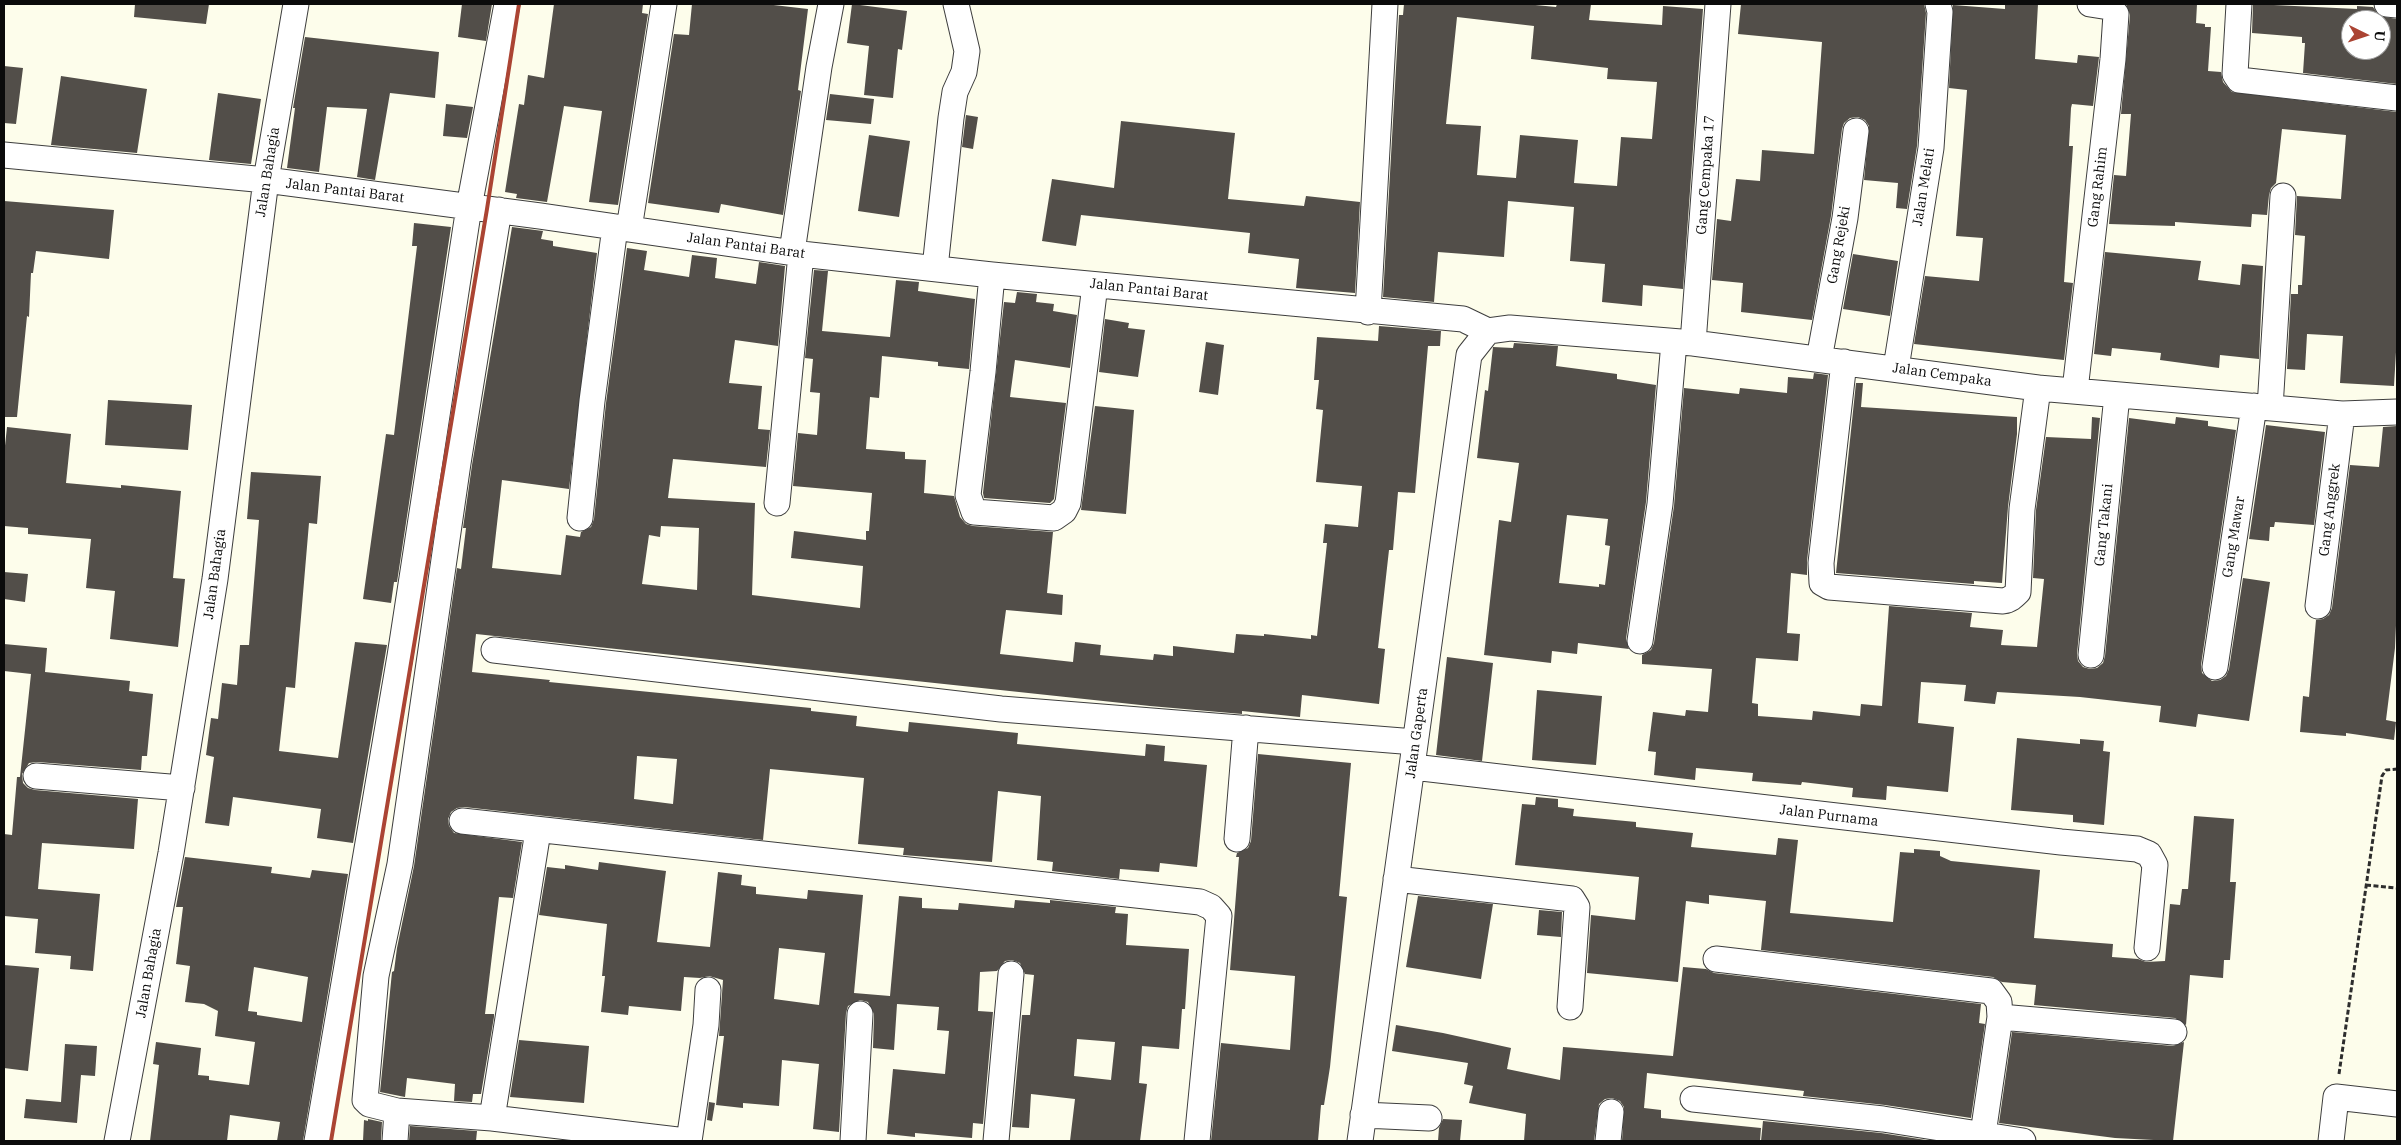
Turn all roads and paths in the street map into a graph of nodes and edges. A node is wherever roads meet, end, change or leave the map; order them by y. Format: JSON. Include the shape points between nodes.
{"nodes":[{"id":1,"x":296,"y":4,"type":"edge"},
{"id":2,"x":507,"y":4,"type":"edge"},
{"id":3,"x":664,"y":4,"type":"edge"},
{"id":4,"x":831,"y":4,"type":"edge"},
{"id":5,"x":956,"y":4,"type":"edge"},
{"id":6,"x":1385,"y":4,"type":"edge"},
{"id":7,"x":1938,"y":4,"type":"edge"},
{"id":8,"x":2090,"y":4,"type":"edge"},
{"id":9,"x":2239,"y":4,"type":"edge"},
{"id":10,"x":2387,"y":4,"type":"edge"},
{"id":11,"x":1712,"y":5,"type":"edge"},
{"id":12,"x":2397,"y":5,"type":"edge"},
{"id":13,"x":2397,"y":98,"type":"edge"},
{"id":14,"x":1856,"y":132,"type":"dead end"},
{"id":15,"x":4,"y":155,"type":"edge"},
{"id":16,"x":266,"y":180,"type":"junction"},
{"id":17,"x":2283,"y":196,"type":"dead end"},
{"id":18,"x":469,"y":207,"type":"junction"},
{"id":19,"x":499,"y":210,"type":"junction"},
{"id":20,"x":622,"y":228,"type":"junction"},
{"id":21,"x":797,"y":253,"type":"junction"},
{"id":22,"x":935,"y":268,"type":"junction"},
{"id":23,"x":992,"y":275,"type":"junction"},
{"id":24,"x":1095,"y":285,"type":"junction"},
{"id":25,"x":1368,"y":312,"type":"junction"},
{"id":26,"x":1488,"y":331,"type":"junction"},
{"id":27,"x":1684,"y":342,"type":"junction"},
{"id":28,"x":1819,"y":359,"type":"junction"},
{"id":29,"x":1844,"y":362,"type":"junction"},
{"id":30,"x":1896,"y":368,"type":"junction"},
{"id":31,"x":2038,"y":388,"type":"junction"},
{"id":32,"x":2075,"y":390,"type":"junction"},
{"id":33,"x":2117,"y":394,"type":"junction"},
{"id":34,"x":2262,"y":407,"type":"junction"},
{"id":35,"x":2397,"y":412,"type":"edge"},
{"id":36,"x":2342,"y":414,"type":"junction"},
{"id":37,"x":777,"y":503,"type":"dead end"},
{"id":38,"x":580,"y":518,"type":"dead end"},
{"id":39,"x":2318,"y":606,"type":"dead end"},
{"id":40,"x":1640,"y":641,"type":"dead end"},
{"id":41,"x":494,"y":650,"type":"dead end"},
{"id":42,"x":2091,"y":655,"type":"dead end"},
{"id":43,"x":2215,"y":667,"type":"dead end"},
{"id":44,"x":1246,"y":728,"type":"junction"},
{"id":45,"x":1415,"y":742,"type":"junction"},
{"id":46,"x":1413,"y":767,"type":"junction"},
{"id":47,"x":2397,"y":770,"type":"edge"},
{"id":48,"x":36,"y":776,"type":"dead end"},
{"id":49,"x":182,"y":788,"type":"junction"},
{"id":50,"x":462,"y":821,"type":"dead end"},
{"id":51,"x":538,"y":831,"type":"junction"},
{"id":52,"x":1237,"y":839,"type":"dead end"},
{"id":53,"x":1396,"y":879,"type":"junction"},
{"id":54,"x":2366,"y":885,"type":"junction"},
{"id":55,"x":2397,"y":888,"type":"edge"},
{"id":56,"x":2148,"y":948,"type":"dead end"},
{"id":57,"x":1716,"y":958,"type":"dead end"},
{"id":58,"x":1011,"y":974,"type":"dead end"},
{"id":59,"x":708,"y":990,"type":"dead end"},
{"id":60,"x":1570,"y":1007,"type":"dead end"},
{"id":61,"x":860,"y":1014,"type":"dead end"},
{"id":62,"x":2000,"y":1017,"type":"junction"},
{"id":63,"x":2174,"y":1032,"type":"dead end"},
{"id":64,"x":2336,"y":1097,"type":"junction"},
{"id":65,"x":1693,"y":1099,"type":"dead end"},
{"id":66,"x":2397,"y":1104,"type":"edge"},
{"id":67,"x":398,"y":1111,"type":"junction"},
{"id":68,"x":1611,"y":1112,"type":"dead end"},
{"id":69,"x":1363,"y":1115,"type":"junction"},
{"id":70,"x":492,"y":1118,"type":"junction"},
{"id":71,"x":1429,"y":1118,"type":"dead end"},
{"id":72,"x":539,"y":1133,"type":"edge"},
{"id":73,"x":1982,"y":1138,"type":"edge"},
{"id":74,"x":118,"y":1141,"type":"edge"},
{"id":75,"x":317,"y":1141,"type":"edge"},
{"id":76,"x":395,"y":1141,"type":"edge"},
{"id":77,"x":687,"y":1141,"type":"edge"},
{"id":78,"x":853,"y":1141,"type":"edge"},
{"id":79,"x":996,"y":1141,"type":"edge"},
{"id":80,"x":1197,"y":1141,"type":"edge"},
{"id":81,"x":1360,"y":1141,"type":"edge"},
{"id":82,"x":1608,"y":1141,"type":"edge"},
{"id":83,"x":2023,"y":1141,"type":"edge"},
{"id":84,"x":2330,"y":1141,"type":"edge"}],
"edges":[{"from":1,"to":16,"type":"street","name":"Jalan Bahagia"},
{"from":2,"to":18,"type":"street"},
{"from":3,"to":20,"type":"street"},
{"from":4,"to":21,"type":"street","via":[[819,67]]},
{"from":5,"to":22,"type":"street","via":[[967,51],[952,111]]},
{"from":6,"to":25,"type":"street"},
{"from":7,"to":30,"type":"street","name":"Jalan Melati","via":[[1931,148]]},
{"from":8,"to":32,"type":"street","name":"Gang Rahim","via":[[2109,8],[2116,14]]},
{"from":9,"to":13,"type":"street","via":[[2236,74],[2239,80]]},
{"from":10,"to":12,"type":"street"},
{"from":11,"to":27,"type":"street","name":"Gang Cempaka 17"},
{"from":14,"to":28,"type":"street","name":"Gang Rejeki","via":[[1845,218]]},
{"from":15,"to":16,"type":"street","name":"Jalan Pantai Barat"},
{"from":16,"to":18,"type":"street","name":"Jalan Pantai Barat"},
{"from":16,"to":49,"type":"street","name":"Jalan Bahagia","via":[[215,580]]},
{"from":17,"to":34,"type":"street","name":"Gang Mawar"},
{"from":18,"to":19,"type":"street","name":"Jalan Pantai Barat"},
{"from":18,"to":75,"type":"street","via":[[400,656]]},
{"from":19,"to":20,"type":"street","name":"Jalan Pantai Barat"},
{"from":19,"to":67,"type":"street","via":[[458,463],[400,864],[376,976],[366,1100]]},
{"from":20,"to":21,"type":"street","name":"Jalan Pantai Barat"},
{"from":20,"to":38,"type":"street","via":[[592,401]]},
{"from":21,"to":22,"type":"street","name":"Jalan Pantai Barat"},
{"from":21,"to":37,"type":"street"},
{"from":22,"to":23,"type":"street","name":"Jalan Pantai Barat"},
{"from":23,"to":24,"type":"street","name":"Jalan Pantai Barat"},
{"from":23,"to":24,"type":"street","via":[[984,372],[968,495],[974,512],[1054,518],[1064,511],[1068,503]]},
{"from":24,"to":25,"type":"street","name":"Jalan Pantai Barat"},
{"from":25,"to":26,"type":"street","name":"Jalan Pantai Barat","via":[[1463,319]]},
{"from":26,"to":27,"type":"street","name":"Jalan Cempaka","via":[[1510,328]]},
{"from":26,"to":45,"type":"street","name":"Jalan Gaperta","via":[[1469,355]]},
{"from":27,"to":28,"type":"street","name":"Jalan Cempaka"},
{"from":27,"to":40,"type":"street","name":"Gang Cempaka 17"},
{"from":28,"to":29,"type":"street","name":"Jalan Cempaka"},
{"from":29,"to":30,"type":"street","name":"Jalan Cempaka"},
{"from":29,"to":31,"type":"street","via":[[1821,562],[1822,583],[1829,587],[2003,601],[2014,597],[2018,592],[2022,509]]},
{"from":30,"to":31,"type":"street","name":"Jalan Cempaka"},
{"from":31,"to":32,"type":"street","name":"Jalan Cempaka"},
{"from":32,"to":33,"type":"street","name":"Jalan Cempaka"},
{"from":33,"to":34,"type":"street","name":"Jalan Cempaka"},
{"from":33,"to":42,"type":"street","name":"Gang Takani"},
{"from":34,"to":36,"type":"street","name":"Jalan Cempaka"},
{"from":34,"to":43,"type":"street","name":"Gang Mawar"},
{"from":35,"to":36,"type":"street","name":"Jalan Cempaka"},
{"from":36,"to":39,"type":"street","name":"Gang Anggrek"},
{"from":41,"to":44,"type":"street","via":[[1001,709]]},
{"from":44,"to":45,"type":"street"},
{"from":44,"to":52,"type":"street"},
{"from":45,"to":46,"type":"street","name":"Jalan Gaperta"},
{"from":46,"to":53,"type":"street","name":"Jalan Gaperta"},
{"from":46,"to":56,"type":"street","name":"Jalan Purnama","via":[[2137,849],[2148,854],[2155,865]]},
{"from":47,"to":54,"type":"path","via":[[2386,770],[2382,776]]},
{"from":48,"to":49,"type":"street"},
{"from":49,"to":74,"type":"street","name":"Jalan Bahagia"},
{"from":50,"to":51,"type":"street"},
{"from":51,"to":70,"type":"street"},
{"from":51,"to":80,"type":"street","via":[[1200,902],[1212,907],[1219,916]]},
{"from":53,"to":60,"type":"street","via":[[1572,899],[1577,907]]},
{"from":53,"to":69,"type":"street","name":"Jalan Gaperta"},
{"from":54,"to":55,"type":"path"},
{"from":54,"to":64,"type":"path"},
{"from":57,"to":62,"type":"street","via":[[1990,991],[1999,1002]]},
{"from":58,"to":79,"type":"street"},
{"from":59,"to":77,"type":"street","via":[[706,1025]]},
{"from":61,"to":78,"type":"street"},
{"from":62,"to":63,"type":"street"},
{"from":62,"to":73,"type":"street"},
{"from":64,"to":66,"type":"street"},
{"from":64,"to":84,"type":"street"},
{"from":65,"to":73,"type":"street","via":[[1883,1119]]},
{"from":67,"to":70,"type":"street"},
{"from":67,"to":76,"type":"street"},
{"from":68,"to":82,"type":"street"},
{"from":69,"to":71,"type":"street"},
{"from":69,"to":81,"type":"street","name":"Jalan Gaperta"},
{"from":70,"to":72,"type":"street"},
{"from":72,"to":77,"type":"street"},
{"from":73,"to":83,"type":"street"}]}
